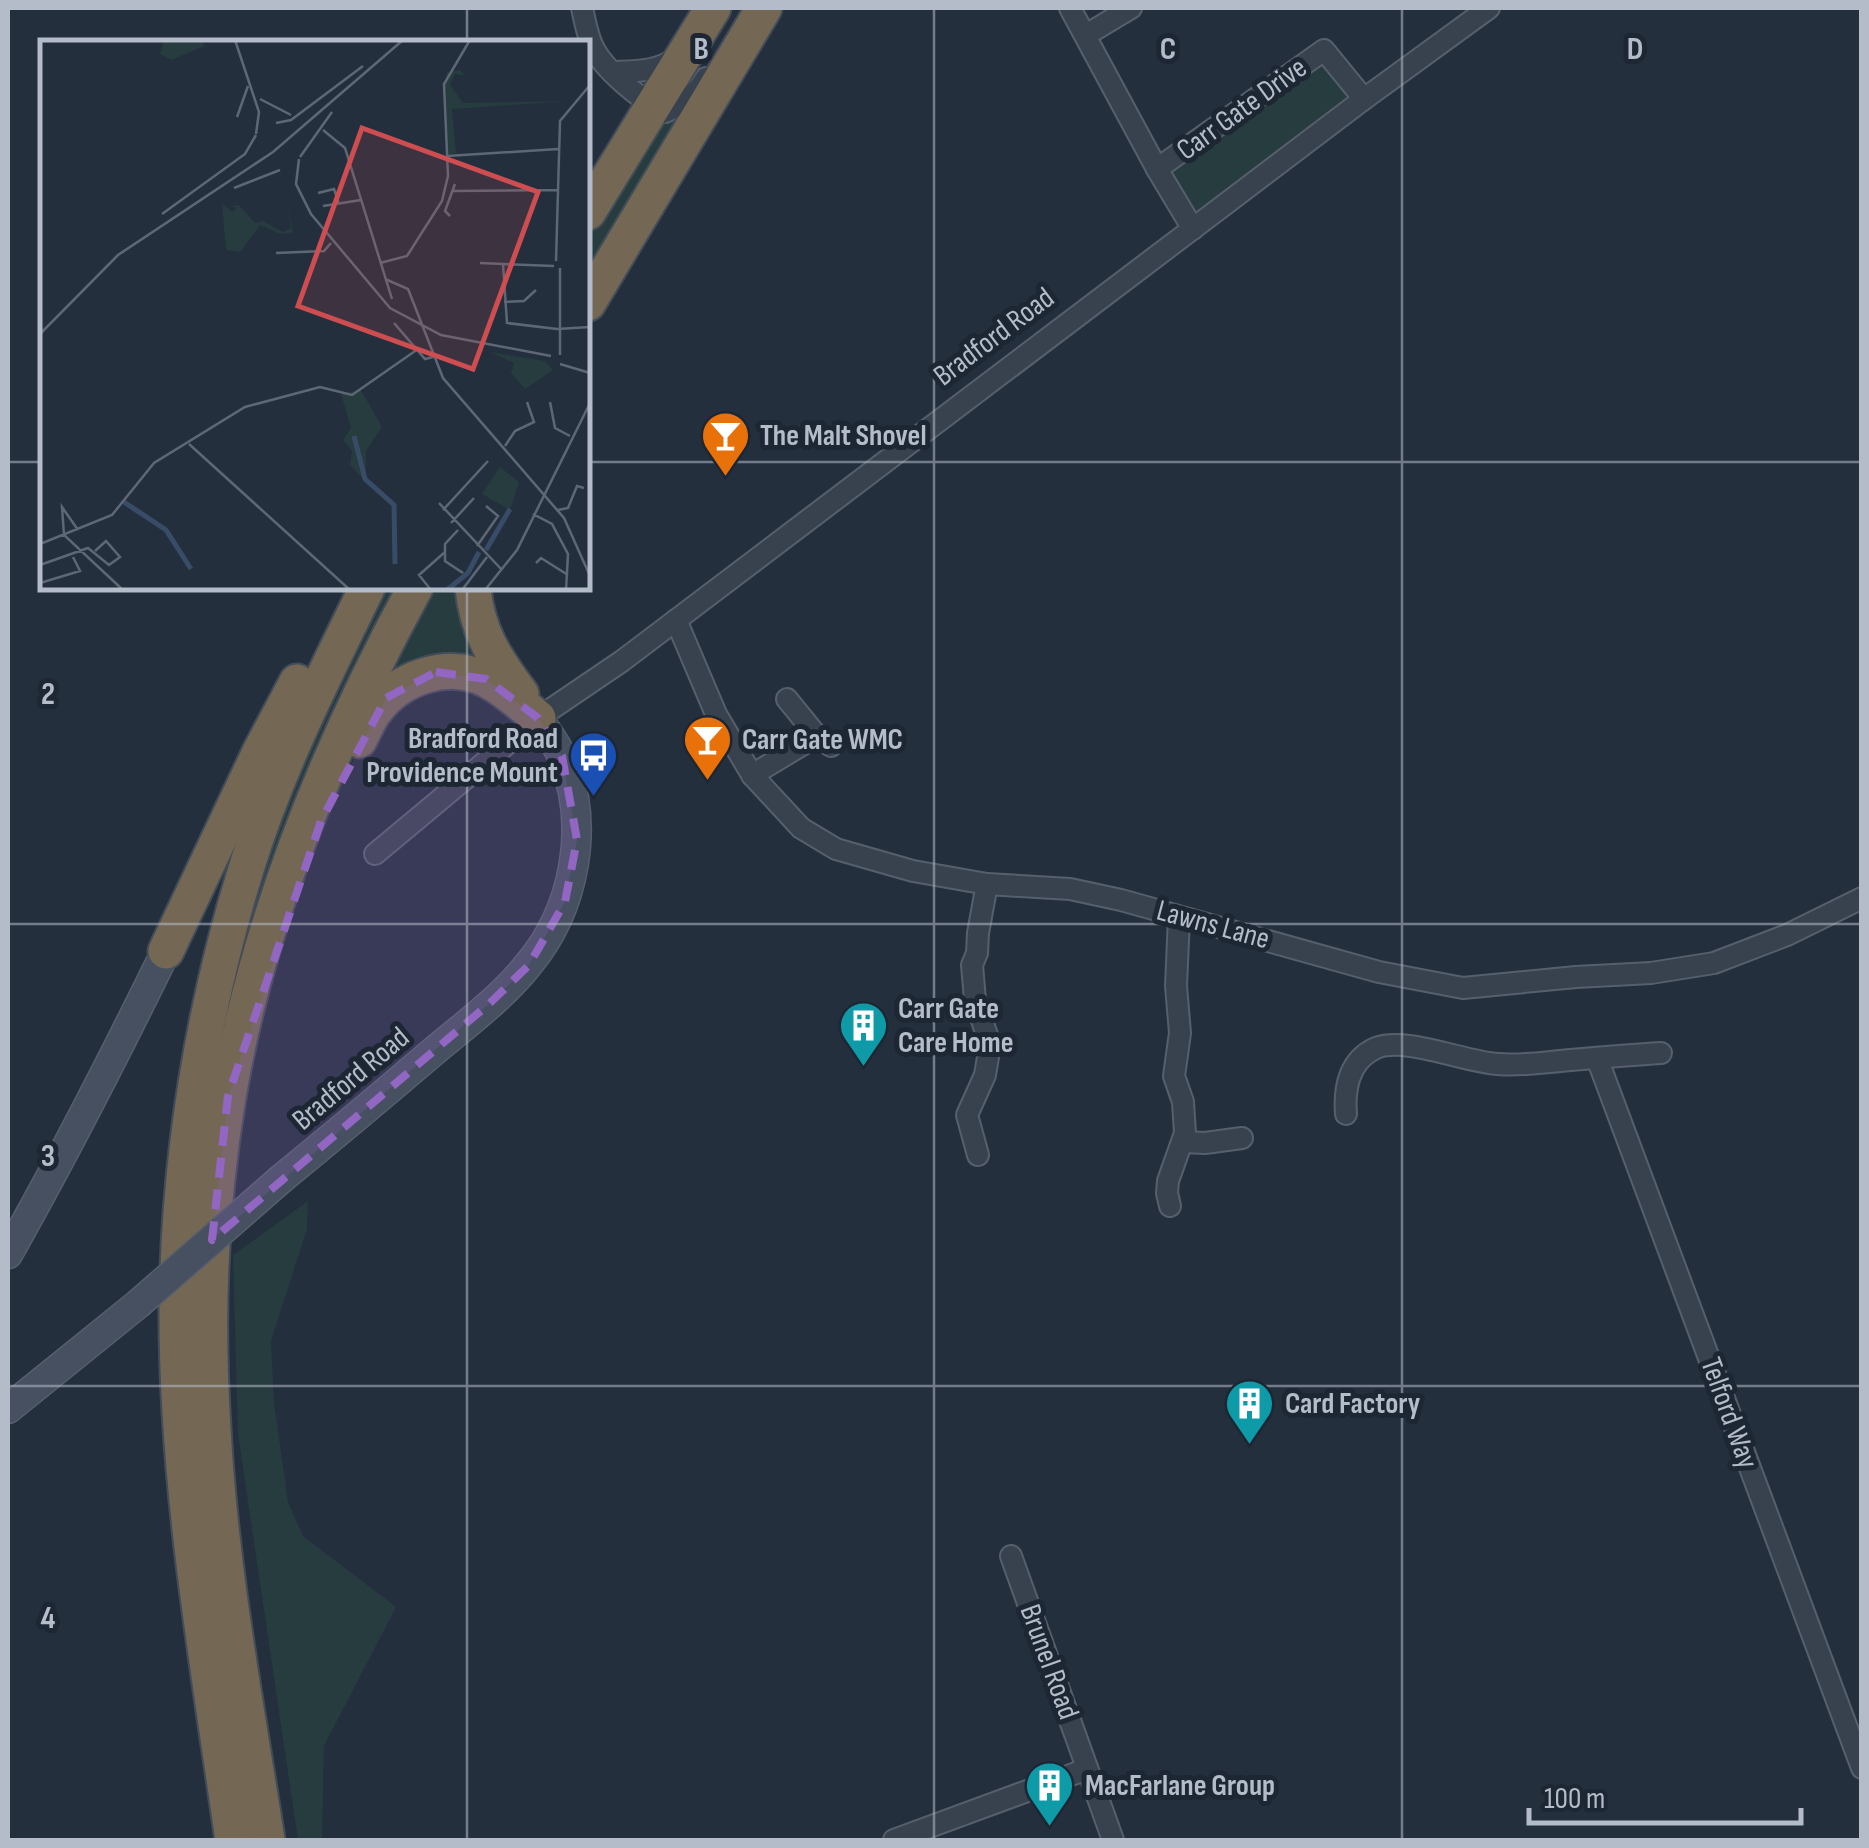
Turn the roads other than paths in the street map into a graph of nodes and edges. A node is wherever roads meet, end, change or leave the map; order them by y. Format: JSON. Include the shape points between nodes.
{"nodes":[{"id":1,"x":582,"y":8,"type":"edge"},
{"id":2,"x":713,"y":8,"type":"edge"},
{"id":3,"x":748,"y":8,"type":"edge"},
{"id":4,"x":764,"y":8,"type":"edge"},
{"id":5,"x":1070,"y":8,"type":"edge"},
{"id":6,"x":1131,"y":8,"type":"edge"},
{"id":7,"x":1489,"y":8,"type":"edge"},
{"id":8,"x":1086,"y":36,"type":"junction"},
{"id":9,"x":686,"y":52,"type":"junction"},
{"id":10,"x":613,"y":72,"type":"junction"},
{"id":11,"x":1364,"y":99,"type":"junction"},
{"id":12,"x":652,"y":106,"type":"junction"},
{"id":13,"x":1157,"y":170,"type":"junction"},
{"id":14,"x":590,"y":209,"type":"edge"},
{"id":15,"x":1193,"y":229,"type":"junction"},
{"id":16,"x":590,"y":300,"type":"edge"},
{"id":17,"x":361,"y":590,"type":"edge"},
{"id":18,"x":362,"y":590,"type":"edge"},
{"id":19,"x":413,"y":590,"type":"edge"},
{"id":20,"x":473,"y":590,"type":"edge"},
{"id":21,"x":676,"y":620,"type":"junction"},
{"id":22,"x":787,"y":699,"type":"dead end"},
{"id":23,"x":538,"y":718,"type":"junction"},
{"id":24,"x":752,"y":775,"type":"junction"},
{"id":25,"x":375,"y":854,"type":"dead end"},
{"id":26,"x":987,"y":884,"type":"junction"},
{"id":27,"x":1862,"y":898,"type":"edge"},
{"id":28,"x":1180,"y":917,"type":"junction"},
{"id":29,"x":166,"y":951,"type":"joint"},
{"id":30,"x":1661,"y":1052,"type":"dead end"},
{"id":31,"x":1597,"y":1058,"type":"junction"},
{"id":32,"x":228,"y":1096,"type":"junction"},
{"id":33,"x":946,"y":1114,"type":"dead end"},
{"id":34,"x":1346,"y":1114,"type":"dead end"},
{"id":35,"x":967,"y":1115,"type":"junction"},
{"id":36,"x":1242,"y":1138,"type":"dead end"},
{"id":37,"x":1182,"y":1142,"type":"junction"},
{"id":38,"x":978,"y":1155,"type":"dead end"},
{"id":39,"x":1170,"y":1206,"type":"dead end"},
{"id":40,"x":8,"y":1254,"type":"edge"},
{"id":41,"x":8,"y":1409,"type":"edge"},
{"id":42,"x":1011,"y":1556,"type":"dead end"},
{"id":43,"x":1862,"y":1768,"type":"edge"},
{"id":44,"x":1087,"y":1769,"type":"junction"},
{"id":45,"x":233,"y":1840,"type":"edge"},
{"id":46,"x":266,"y":1840,"type":"edge"},
{"id":47,"x":894,"y":1840,"type":"edge"},
{"id":48,"x":1113,"y":1840,"type":"edge"}],
"edges":[{"from":1,"to":10,"type":"street","via":[[591,43]]},
{"from":2,"to":9,"type":"highway"},
{"from":3,"to":12,"type":"street","via":[[700,88],[682,106],[665,112]]},
{"from":4,"to":16,"type":"highway"},
{"from":5,"to":8,"type":"street"},
{"from":6,"to":8,"type":"street"},
{"from":7,"to":11,"type":"street","name":"Bradford Road"},
{"from":8,"to":13,"type":"street"},
{"from":9,"to":10,"type":"street","via":[[651,71]]},
{"from":9,"to":12,"type":"highway"},
{"from":10,"to":12,"type":"street"},
{"from":11,"to":13,"type":"street","name":"Carr Gate Drive","via":[[1324,50]]},
{"from":11,"to":15,"type":"street","name":"Bradford Road"},
{"from":12,"to":14,"type":"highway"},
{"from":13,"to":15,"type":"street"},
{"from":15,"to":21,"type":"street","name":"Bradford Road"},
{"from":17,"to":29,"type":"highway","via":[[308,661]]},
{"from":18,"to":45,"type":"highway","via":[[248,864],[194,1088],[181,1203],[182,1432]]},
{"from":19,"to":32,"type":"highway","via":[[340,737],[288,867]]},
{"from":20,"to":23,"type":"highway","via":[[489,647]]},
{"from":21,"to":23,"type":"street","name":"Bradford Road"},
{"from":21,"to":24,"type":"street","name":"Lawns Lane","via":[[716,714]]},
{"from":22,"to":24,"type":"street","via":[[824,741]]},
{"from":23,"to":25,"type":"street","name":"Bradford Road"},
{"from":23,"to":32,"type":"highway","via":[[486,679],[454,671],[402,686],[372,714],[321,822]]},
{"from":23,"to":41,"type":"street","name":"Bradford Road","bridge":true,"via":[[562,756],[577,840],[565,902],[528,964]]},
{"from":24,"to":26,"type":"street","name":"Lawns Lane","via":[[801,828],[836,849]]},
{"from":26,"to":28,"type":"street","name":"Lawns Lane","via":[[1070,889]]},
{"from":26,"to":35,"type":"street","via":[[972,983],[988,1057]]},
{"from":27,"to":28,"type":"street","name":"Lawns Lane","via":[[1714,963],[1463,988],[1378,972]]},
{"from":28,"to":37,"type":"street","via":[[1174,1076],[1186,1119]]},
{"from":29,"to":40,"type":"street"},
{"from":30,"to":31,"type":"street"},
{"from":31,"to":34,"type":"street","via":[[1497,1064],[1411,1046],[1378,1047],[1354,1067],[1344,1095]]},
{"from":31,"to":43,"type":"street","name":"Telford Way"},
{"from":32,"to":46,"type":"highway","via":[[212,1227],[212,1430]]},
{"from":33,"to":35,"type":"street"},
{"from":35,"to":38,"type":"street"},
{"from":36,"to":37,"type":"street"},
{"from":37,"to":39,"type":"street","via":[[1168,1181]]},
{"from":42,"to":44,"type":"street","name":"Brunel Road"},
{"from":44,"to":47,"type":"street"},
{"from":44,"to":48,"type":"street","name":"Brunel Road"}]}
